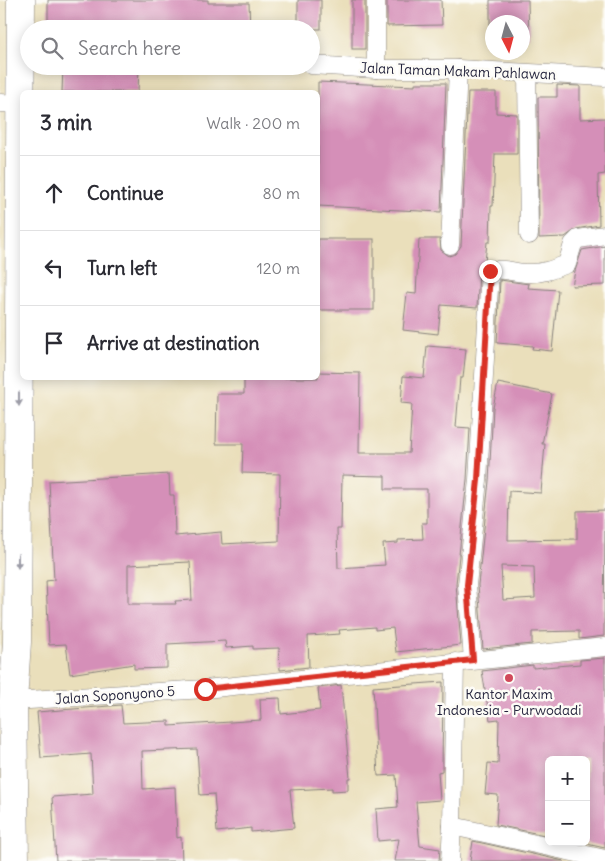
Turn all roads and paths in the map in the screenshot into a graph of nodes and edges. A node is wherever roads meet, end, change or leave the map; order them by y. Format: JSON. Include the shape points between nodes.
{"nodes":[{"id":1,"x":21,"y":0,"type":"edge"},
{"id":2,"x":376,"y":0,"type":"edge"},
{"id":3,"x":22,"y":20,"type":"edge"},
{"id":4,"x":320,"y":65,"type":"edge"},
{"id":5,"x":376,"y":68,"type":"junction"},
{"id":6,"x":458,"y":70,"type":"junction"},
{"id":7,"x":20,"y":73,"type":"edge"},
{"id":8,"x":528,"y":74,"type":"junction"},
{"id":9,"x":605,"y":77,"type":"edge"},
{"id":10,"x":10,"y":104,"type":"edge"},
{"id":11,"x":529,"y":235,"type":"dead end"},
{"id":12,"x":605,"y":235,"type":"edge"},
{"id":13,"x":450,"y":245,"type":"dead end"},
{"id":14,"x":9,"y":642,"type":"edge"},
{"id":15,"x":605,"y":647,"type":"edge"},
{"id":16,"x":473,"y":660,"type":"junction"},
{"id":17,"x":455,"y":662,"type":"junction"},
{"id":18,"x":13,"y":701,"type":"junction"},
{"id":19,"x":452,"y":826,"type":"junction"},
{"id":20,"x":605,"y":859,"type":"edge"},
{"id":21,"x":15,"y":861,"type":"edge"},
{"id":22,"x":450,"y":861,"type":"edge"}],
"edges":[{"from":1,"to":3,"type":"main road"},
{"from":2,"to":5,"type":"street"},
{"from":4,"to":5,"type":"street","name":"Jalan Taman Makam Pahlawan"},
{"from":5,"to":6,"type":"street","name":"Jalan Taman Makam Pahlawan"},
{"from":6,"to":8,"type":"street","name":"Jalan Taman Makam Pahlawan"},
{"from":6,"to":13,"type":"street"},
{"from":7,"to":10,"type":"main road"},
{"from":8,"to":9,"type":"street","name":"Jalan Taman Makam Pahlawan"},
{"from":8,"to":11,"type":"street"},
{"from":10,"to":14,"type":"main road","one_way":true},
{"from":12,"to":16,"type":"street","via":[[578,239],[573,244],[567,264],[554,269],[541,273],[490,271],[478,480],[467,585]]},
{"from":14,"to":18,"type":"main road"},
{"from":15,"to":16,"type":"street","name":"Jalan Soponyono 5"},
{"from":16,"to":17,"type":"street","name":"Jalan Soponyono 5"},
{"from":17,"to":18,"type":"street","name":"Jalan Soponyono 5","via":[[205,689]]},
{"from":17,"to":19,"type":"street"},
{"from":18,"to":21,"type":"main road"},
{"from":19,"to":20,"type":"street"},
{"from":19,"to":22,"type":"street"}]}
